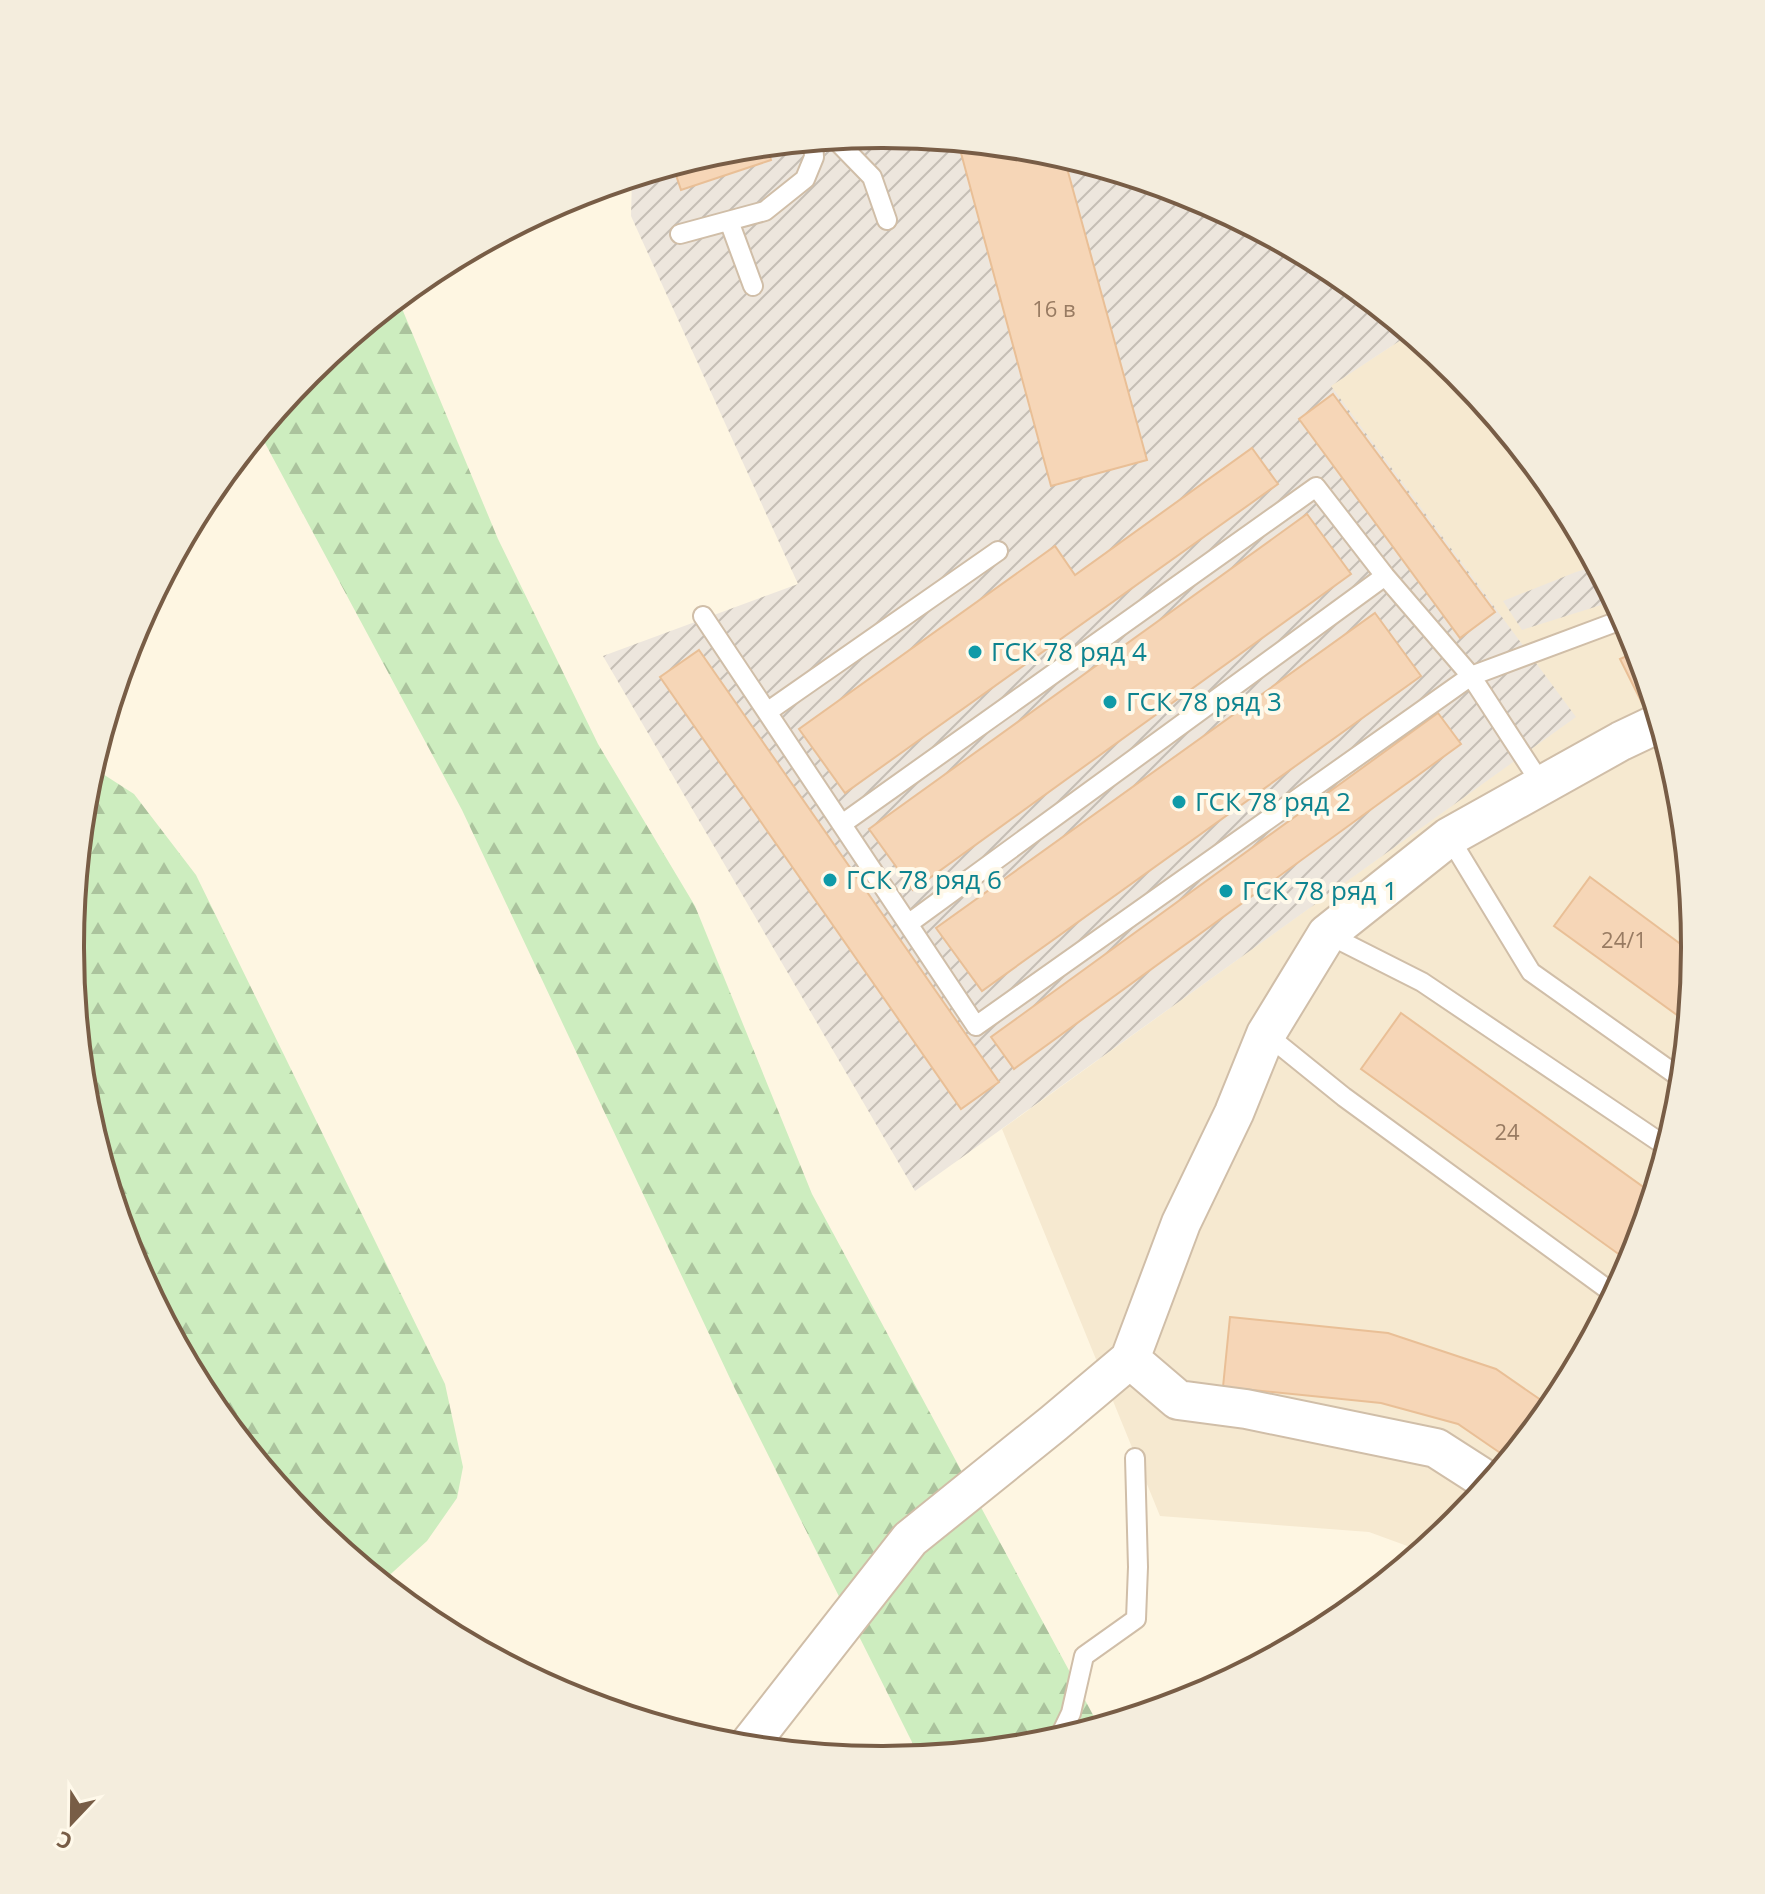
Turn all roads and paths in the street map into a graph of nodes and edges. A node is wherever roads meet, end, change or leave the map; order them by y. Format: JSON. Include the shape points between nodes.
{"nodes":[{"id":1,"x":845,"y":149,"type":"edge"},
{"id":2,"x":814,"y":152,"type":"edge"},
{"id":3,"x":887,"y":220,"type":"dead end"},
{"id":4,"x":729,"y":221,"type":"junction"},
{"id":5,"x":680,"y":234,"type":"dead end"},
{"id":6,"x":753,"y":286,"type":"dead end"},
{"id":7,"x":998,"y":551,"type":"dead end"},
{"id":8,"x":1385,"y":576,"type":"junction"},
{"id":9,"x":703,"y":616,"type":"dead end"},
{"id":10,"x":1612,"y":623,"type":"edge"},
{"id":11,"x":1471,"y":676,"type":"junction"},
{"id":12,"x":767,"y":712,"type":"junction"},
{"id":13,"x":1650,"y":727,"type":"edge"},
{"id":14,"x":1542,"y":785,"type":"junction"},
{"id":15,"x":842,"y":824,"type":"junction"},
{"id":16,"x":1449,"y":837,"type":"junction"},
{"id":17,"x":908,"y":924,"type":"junction"},
{"id":18,"x":1327,"y":934,"type":"junction"},
{"id":19,"x":1266,"y":1034,"type":"junction"},
{"id":20,"x":1671,"y":1071,"type":"edge"},
{"id":21,"x":1657,"y":1140,"type":"edge"},
{"id":22,"x":1605,"y":1287,"type":"edge"},
{"id":23,"x":1130,"y":1359,"type":"junction"},
{"id":24,"x":1135,"y":1458,"type":"dead end"},
{"id":25,"x":1480,"y":1476,"type":"edge"},
{"id":26,"x":1066,"y":1723,"type":"edge"},
{"id":27,"x":756,"y":1735,"type":"edge"}],
"edges":[{"from":1,"to":3,"type":"lane","via":[[872,177]]},
{"from":2,"to":4,"type":"lane","via":[[805,179],[765,211]]},
{"from":4,"to":5,"type":"lane"},
{"from":4,"to":6,"type":"lane"},
{"from":7,"to":12,"type":"lane"},
{"from":8,"to":11,"type":"lane"},
{"from":8,"to":15,"type":"lane","via":[[1316,487]]},
{"from":8,"to":17,"type":"lane"},
{"from":9,"to":12,"type":"lane"},
{"from":10,"to":11,"type":"lane"},
{"from":11,"to":14,"type":"lane"},
{"from":11,"to":17,"type":"lane","via":[[976,1026]]},
{"from":12,"to":15,"type":"lane"},
{"from":13,"to":14,"type":"street"},
{"from":14,"to":16,"type":"street"},
{"from":15,"to":17,"type":"lane"},
{"from":16,"to":18,"type":"street"},
{"from":16,"to":20,"type":"lane","via":[[1531,972]]},
{"from":18,"to":19,"type":"street"},
{"from":18,"to":21,"type":"lane","via":[[1422,982]]},
{"from":19,"to":22,"type":"lane"},
{"from":19,"to":23,"type":"street","via":[[1181,1223]]},
{"from":23,"to":25,"type":"street","via":[[1178,1400],[1436,1448]]},
{"from":23,"to":27,"type":"street","via":[[910,1539]]},
{"from":24,"to":26,"type":"lane","via":[[1136,1619],[1084,1656]]}]}
